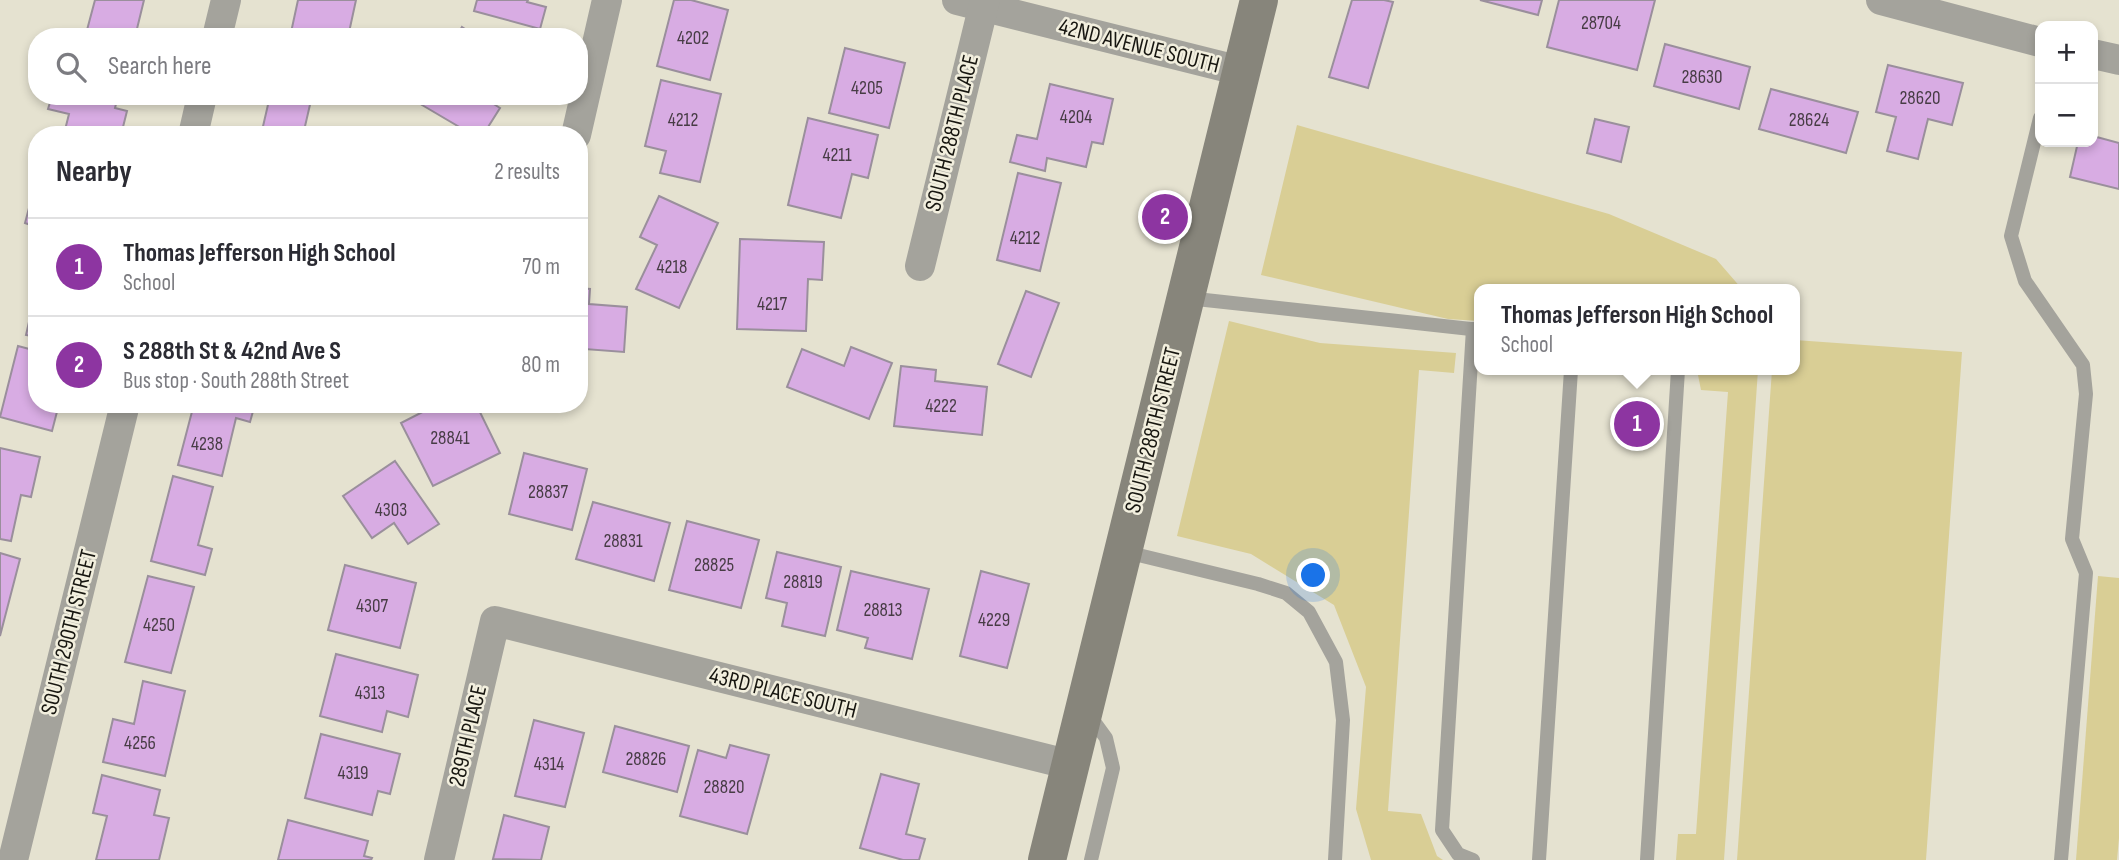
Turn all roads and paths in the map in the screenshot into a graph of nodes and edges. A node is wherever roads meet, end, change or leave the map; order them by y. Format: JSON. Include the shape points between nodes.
{"nodes":[{"id":1,"x":226,"y":0,"type":"edge"},
{"id":2,"x":607,"y":0,"type":"edge"},
{"id":3,"x":1259,"y":0,"type":"edge"},
{"id":4,"x":1881,"y":0,"type":"edge"},
{"id":5,"x":975,"y":2,"type":"edge"},
{"id":6,"x":219,"y":28,"type":"edge"},
{"id":7,"x":2035,"y":41,"type":"edge"},
{"id":8,"x":2098,"y":55,"type":"edge"},
{"id":9,"x":2119,"y":60,"type":"edge"},
{"id":10,"x":1241,"y":71,"type":"junction"},
{"id":11,"x":588,"y":83,"type":"edge"},
{"id":12,"x":200,"y":105,"type":"edge"},
{"id":13,"x":583,"y":105,"type":"edge"},
{"id":14,"x":194,"y":126,"type":"edge"},
{"id":15,"x":578,"y":126,"type":"edge"},
{"id":16,"x":2035,"y":138,"type":"edge"},
{"id":17,"x":920,"y":266,"type":"dead end"},
{"id":18,"x":1185,"y":298,"type":"junction"},
{"id":19,"x":1474,"y":329,"type":"edge"},
{"id":20,"x":1474,"y":358,"type":"edge"},
{"id":21,"x":1571,"y":375,"type":"edge"},
{"id":22,"x":1678,"y":375,"type":"edge"},
{"id":23,"x":123,"y":413,"type":"edge"},
{"id":24,"x":1123,"y":551,"type":"junction"},
{"id":25,"x":495,"y":621,"type":"joint"},
{"id":26,"x":1084,"y":709,"type":"junction"},
{"id":27,"x":1071,"y":765,"type":"junction"},
{"id":28,"x":440,"y":856,"type":"edge"},
{"id":29,"x":1337,"y":859,"type":"edge"},
{"id":30,"x":13,"y":860,"type":"edge"},
{"id":31,"x":1047,"y":860,"type":"edge"},
{"id":32,"x":1091,"y":860,"type":"edge"},
{"id":33,"x":1473,"y":860,"type":"edge"},
{"id":34,"x":1539,"y":860,"type":"edge"},
{"id":35,"x":1647,"y":860,"type":"edge"},
{"id":36,"x":2061,"y":860,"type":"edge"}],
"edges":[{"from":1,"to":6,"type":"street"},
{"from":2,"to":11,"type":"street"},
{"from":3,"to":10,"type":"main road","name":"SOUTH 288TH STREET"},
{"from":4,"to":7,"type":"street"},
{"from":5,"to":10,"type":"street","name":"42ND AVENUE SOUTH"},
{"from":5,"to":17,"type":"street","name":"SOUTH 288TH PLACE"},
{"from":8,"to":9,"type":"street"},
{"from":10,"to":18,"type":"main road","name":"SOUTH 288TH STREET"},
{"from":12,"to":14,"type":"street"},
{"from":13,"to":15,"type":"street"},
{"from":16,"to":36,"type":"lane","via":[[2011,236],[2025,281],[2083,365],[2086,394],[2072,538],[2086,573]]},
{"from":18,"to":19,"type":"lane"},
{"from":18,"to":24,"type":"main road","name":"SOUTH 288TH STREET"},
{"from":20,"to":33,"type":"lane","via":[[1442,830],[1458,854]]},
{"from":21,"to":34,"type":"lane"},
{"from":22,"to":35,"type":"lane"},
{"from":23,"to":30,"type":"street","name":"SOUTH 290TH STREET"},
{"from":24,"to":26,"type":"main road","name":"SOUTH 288TH STREET"},
{"from":24,"to":29,"type":"lane","via":[[1286,593],[1309,612],[1336,662],[1341,708]]},
{"from":25,"to":27,"type":"street","name":"43RD PLACE SOUTH"},
{"from":25,"to":28,"type":"street","name":"289TH PLACE"},
{"from":26,"to":27,"type":"main road","name":"SOUTH 288TH STREET"},
{"from":26,"to":32,"type":"lane","via":[[1107,738],[1113,768]]},
{"from":27,"to":31,"type":"main road","name":"SOUTH 288TH STREET"}]}
